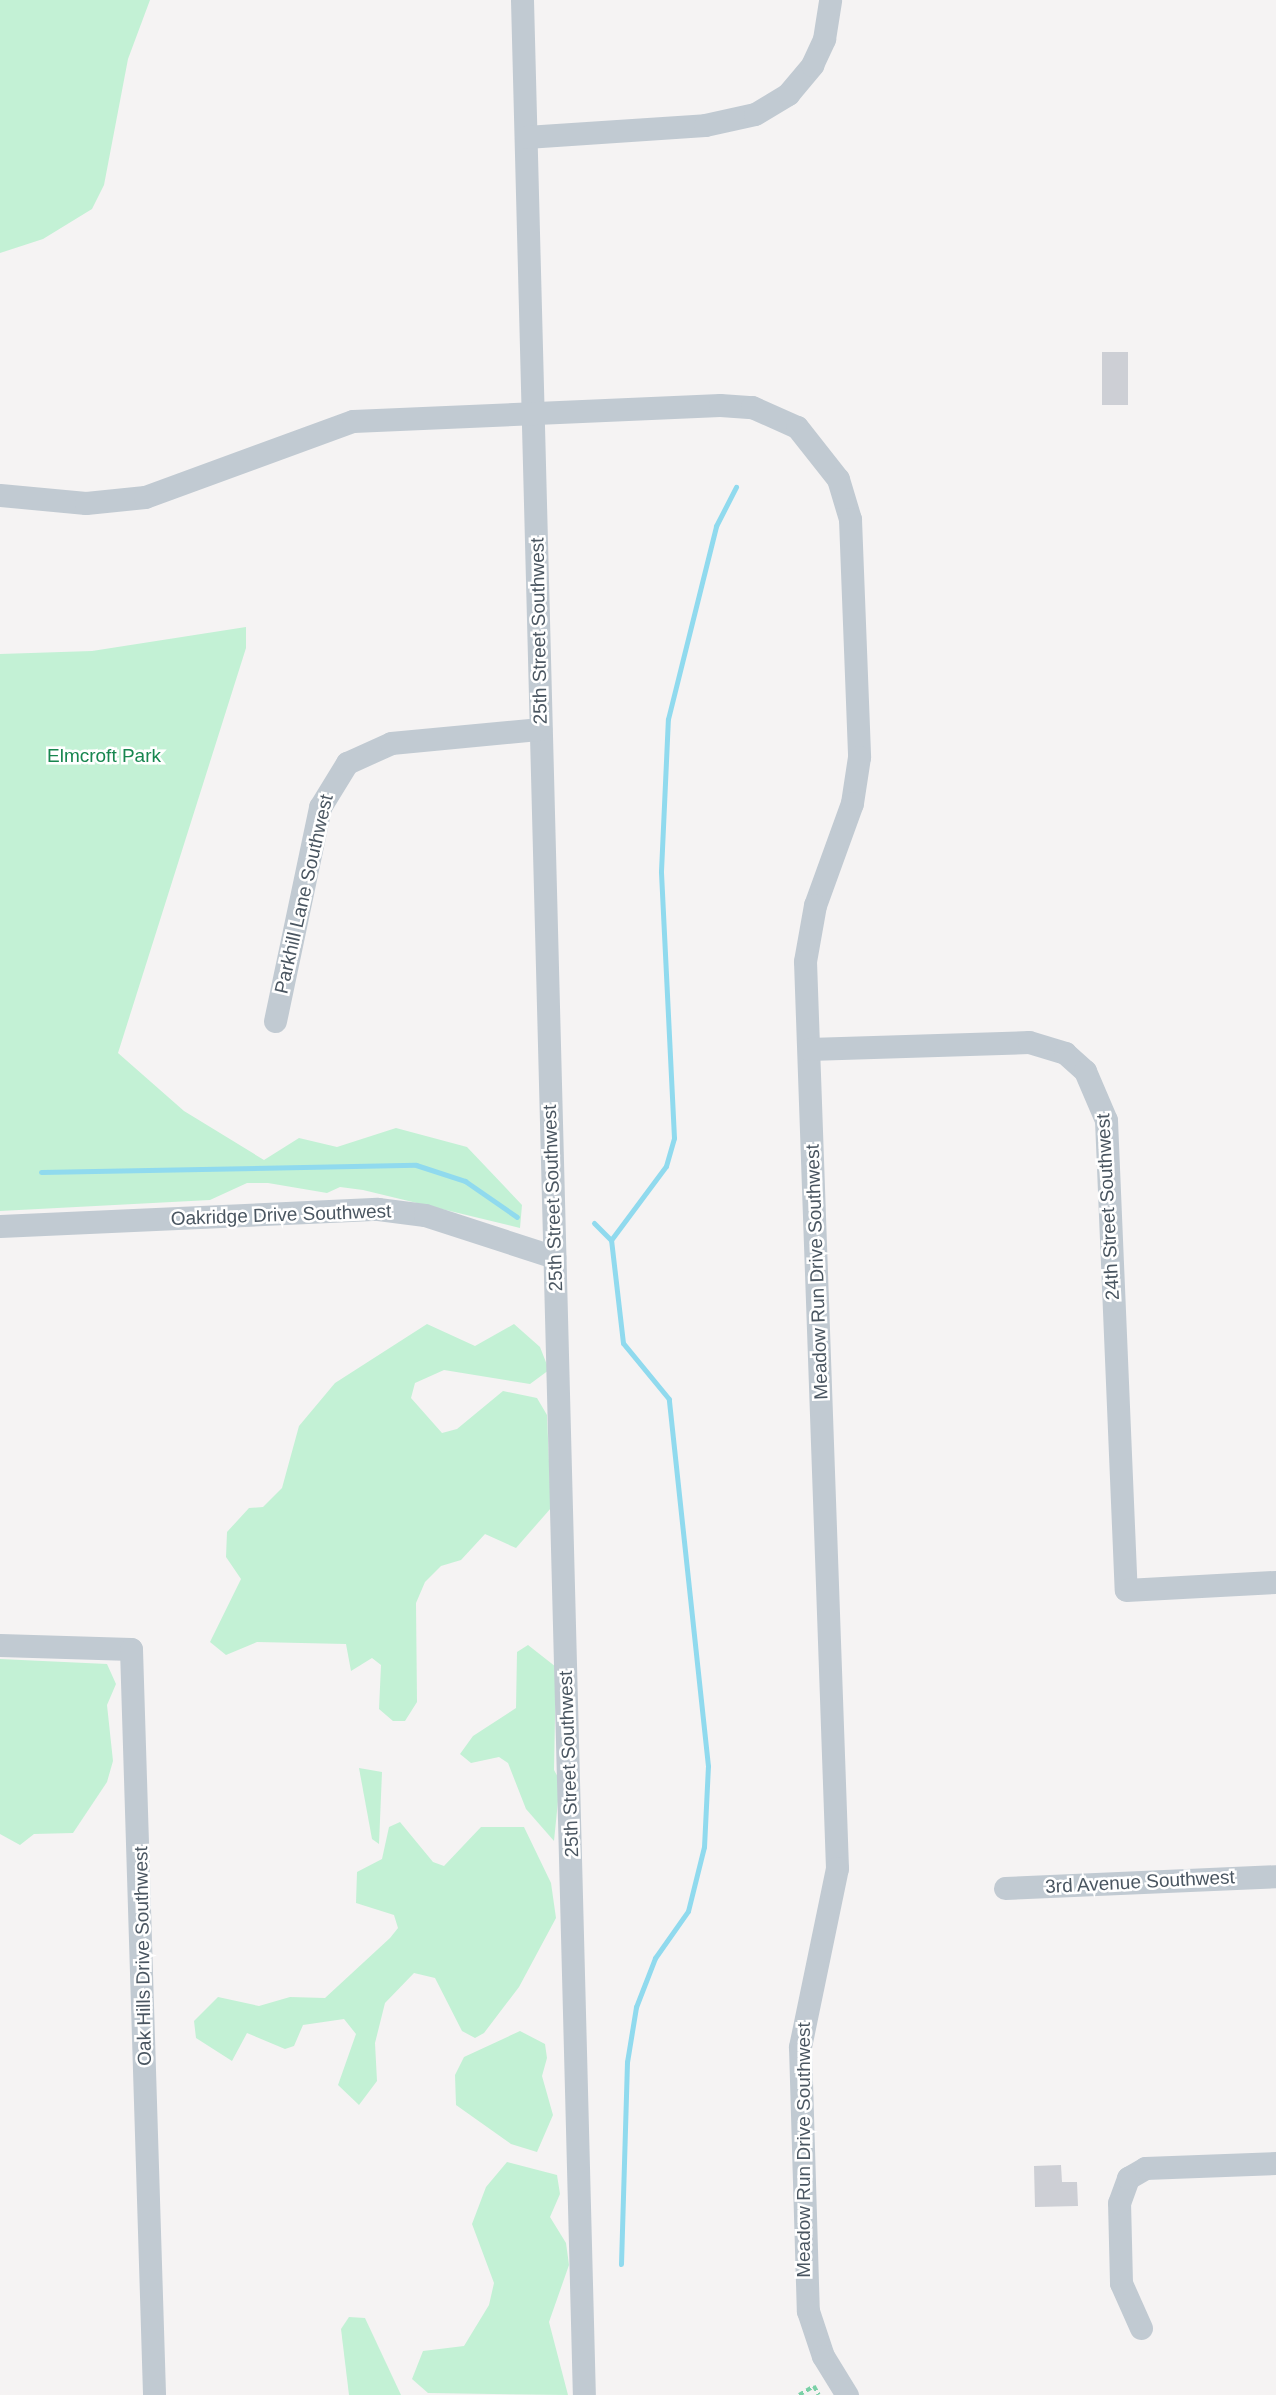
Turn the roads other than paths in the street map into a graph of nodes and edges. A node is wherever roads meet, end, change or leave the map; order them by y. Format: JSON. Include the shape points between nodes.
{"nodes":[{"id":1,"x":522,"y":0,"type":"edge"},
{"id":2,"x":830,"y":0,"type":"edge"},
{"id":3,"x":526,"y":137,"type":"junction"},
{"id":4,"x":536,"y":415,"type":"junction"},
{"id":5,"x":0,"y":495,"type":"edge"},
{"id":6,"x":540,"y":729,"type":"junction"},
{"id":7,"x":275,"y":1021,"type":"dead end"},
{"id":8,"x":809,"y":1049,"type":"junction"},
{"id":9,"x":0,"y":1226,"type":"edge"},
{"id":10,"x":554,"y":1257,"type":"junction"},
{"id":11,"x":1276,"y":1582,"type":"edge"},
{"id":12,"x":0,"y":1645,"type":"edge"},
{"id":13,"x":1276,"y":1876,"type":"edge"},
{"id":14,"x":1004,"y":1888,"type":"dead end"},
{"id":15,"x":1276,"y":2163,"type":"edge"},
{"id":16,"x":1141,"y":2328,"type":"dead end"},
{"id":17,"x":154,"y":2395,"type":"edge"},
{"id":18,"x":584,"y":2395,"type":"edge"},
{"id":19,"x":846,"y":2395,"type":"edge"}],
"edges":[{"from":1,"to":3,"type":"street","name":"25th Street Southwest"},
{"from":2,"to":3,"type":"street","via":[[824,39],[812,65],[788,93],[755,114],[705,125]]},
{"from":3,"to":4,"type":"street","name":"25th Street Southwest"},
{"from":4,"to":5,"type":"street","name":"Meadow Run Drive Southwest","via":[[353,421],[172,489],[124,500]]},
{"from":4,"to":6,"type":"street","name":"25th Street Southwest"},
{"from":4,"to":8,"type":"street","name":"Meadow Run Drive Southwest","via":[[752,407],[811,439],[838,479],[850,519],[859,757],[852,803],[807,935]]},
{"from":6,"to":7,"type":"street","name":"Parkhill Lane Southwest","via":[[391,743],[347,763],[320,807]]},
{"from":6,"to":10,"type":"street","name":"25th Street Southwest"},
{"from":8,"to":11,"type":"street","name":"24th Street Southwest","via":[[1029,1042],[1065,1053],[1093,1082],[1106,1120],[1126,1590]]},
{"from":8,"to":19,"type":"street","name":"Meadow Run Drive Southwest","via":[[837,1868],[802,2026],[806,2290],[813,2333]]},
{"from":9,"to":10,"type":"street","name":"Oakridge Drive Southwest","via":[[378,1209],[425,1215]]},
{"from":10,"to":18,"type":"street","name":"25th Street Southwest"},
{"from":12,"to":17,"type":"street","name":"Oak Hills Drive Southwest","via":[[131,1649]]},
{"from":13,"to":14,"type":"street","name":"3rd Avenue Southwest"},
{"from":15,"to":16,"type":"street","via":[[1144,2168],[1128,2178],[1119,2203],[1121,2283]]}]}
